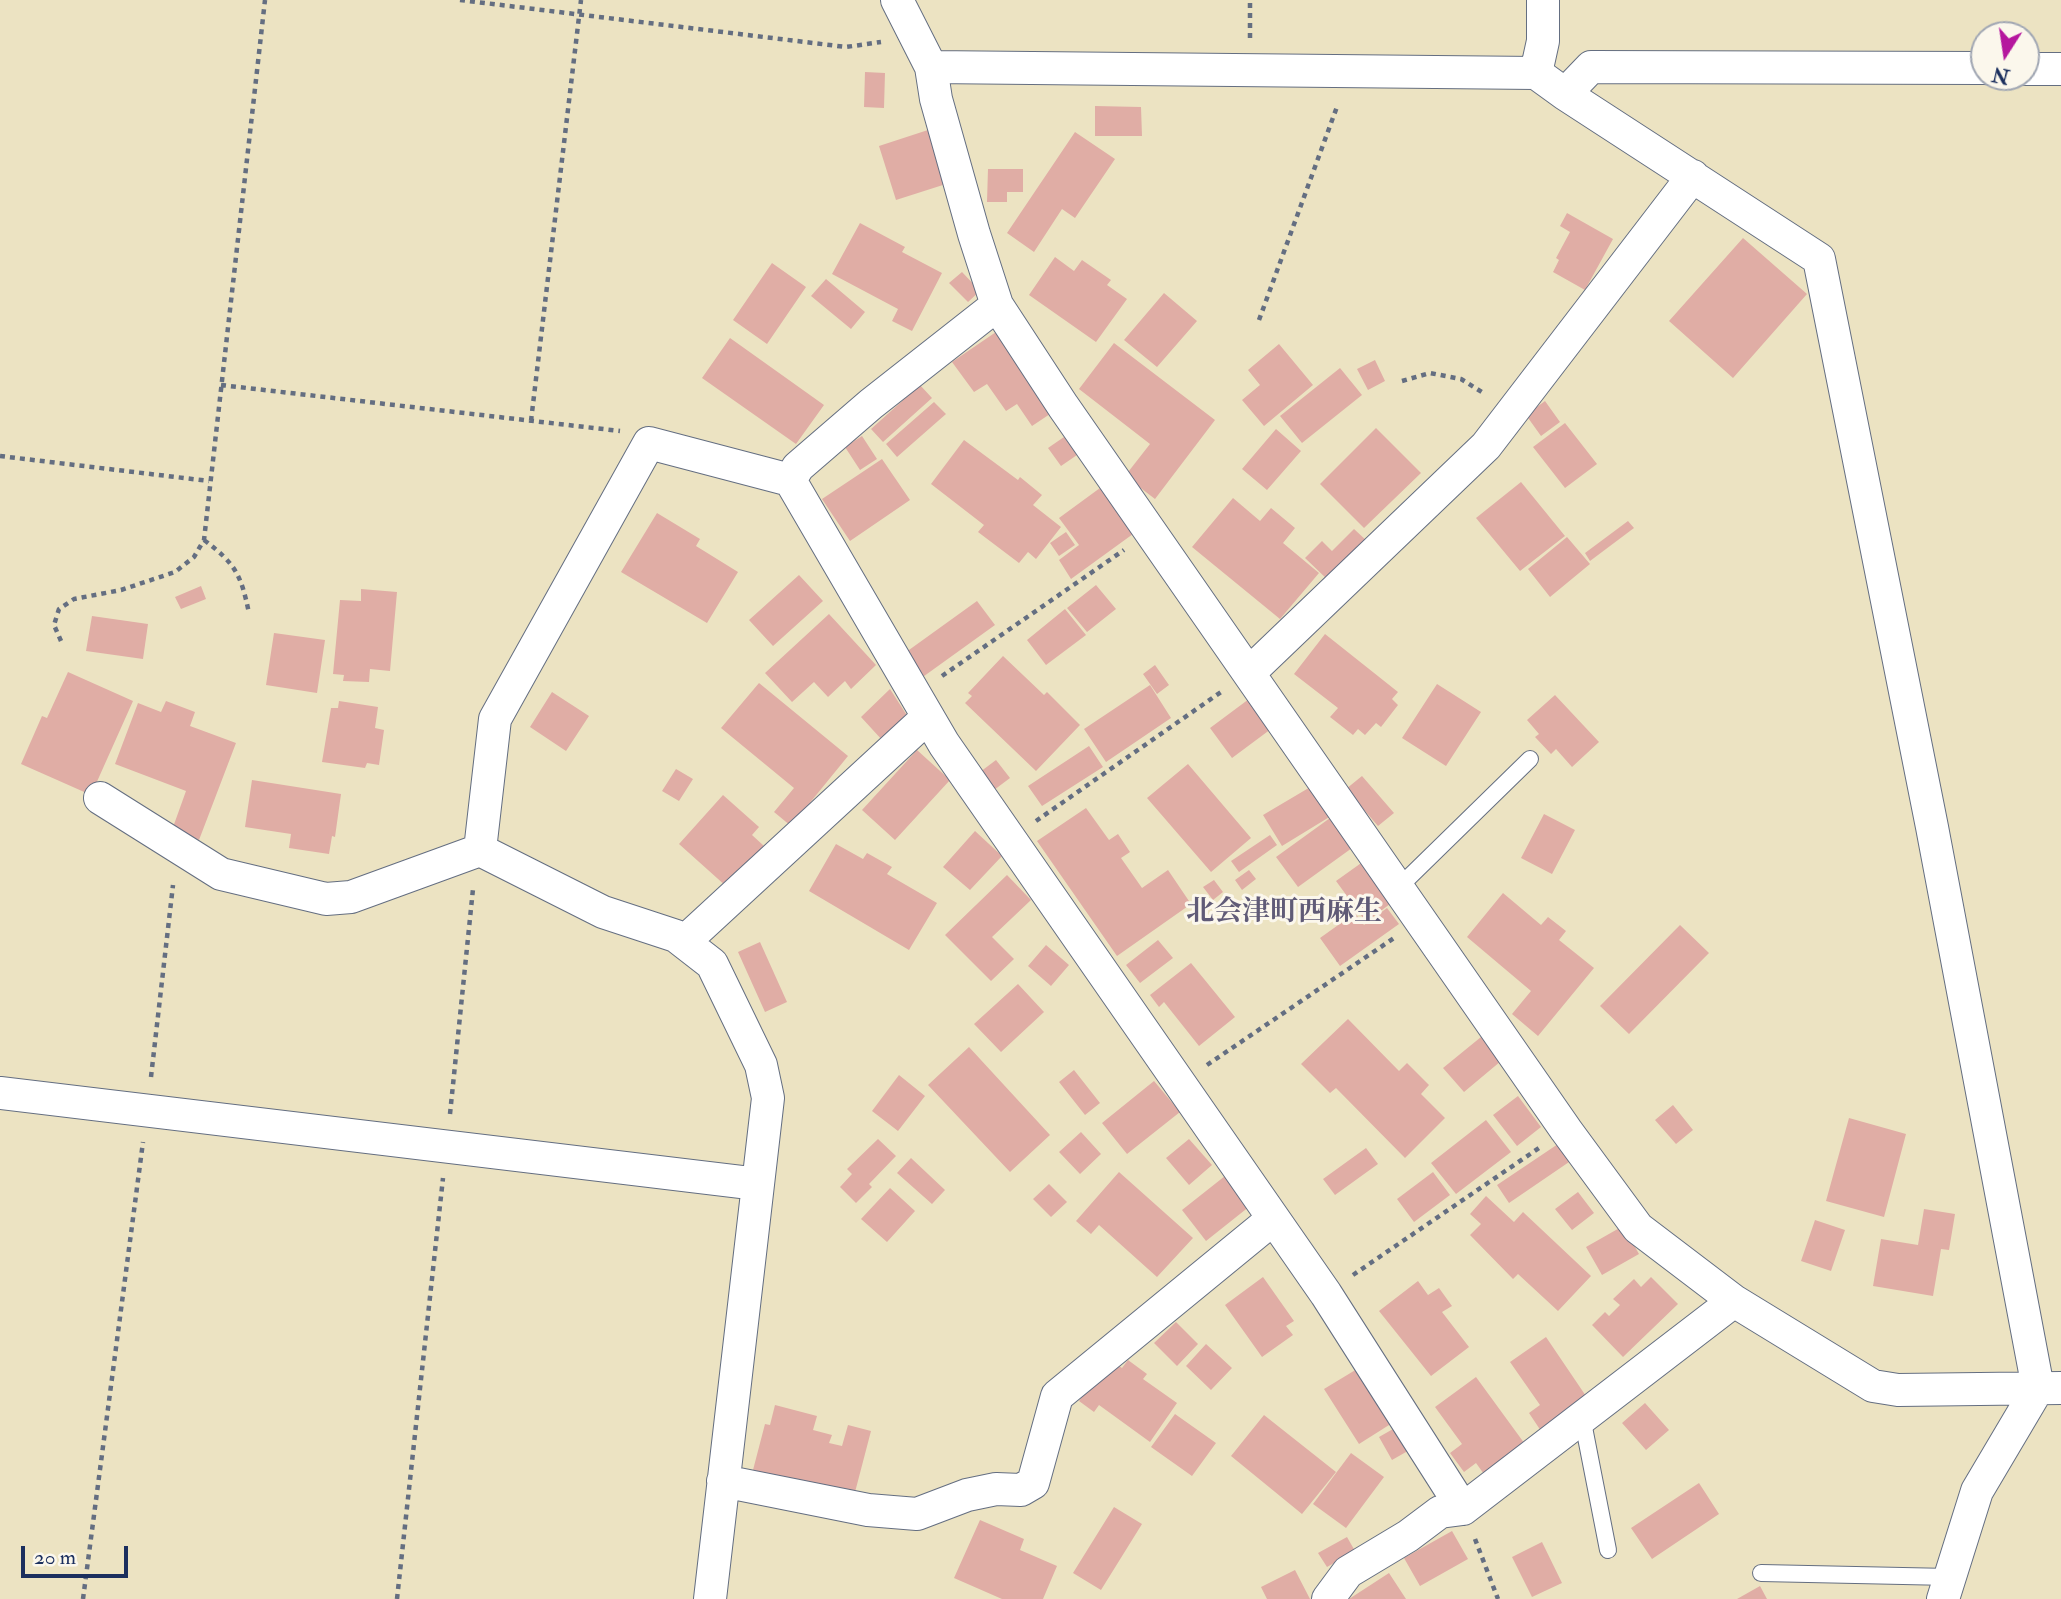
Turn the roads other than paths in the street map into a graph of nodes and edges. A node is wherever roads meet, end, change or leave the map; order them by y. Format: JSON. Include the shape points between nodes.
{"nodes":[{"id":1,"x":897,"y":0,"type":"edge"},
{"id":2,"x":1544,"y":0,"type":"edge"},
{"id":3,"x":931,"y":67,"type":"junction"},
{"id":4,"x":1970,"y":68,"type":"edge"},
{"id":5,"x":2040,"y":69,"type":"edge"},
{"id":6,"x":2061,"y":69,"type":"edge"},
{"id":7,"x":1536,"y":73,"type":"junction"},
{"id":8,"x":1565,"y":94,"type":"junction"},
{"id":9,"x":1693,"y":176,"type":"junction"},
{"id":10,"x":997,"y":305,"type":"junction"},
{"id":11,"x":790,"y":480,"type":"junction"},
{"id":12,"x":1249,"y":673,"type":"junction"},
{"id":13,"x":921,"y":706,"type":"junction"},
{"id":14,"x":1530,"y":759,"type":"dead end"},
{"id":15,"x":100,"y":798,"type":"dead end"},
{"id":16,"x":480,"y":850,"type":"junction"},
{"id":17,"x":1398,"y":888,"type":"junction"},
{"id":18,"x":684,"y":942,"type":"junction"},
{"id":19,"x":0,"y":1093,"type":"edge"},
{"id":20,"x":758,"y":1184,"type":"junction"},
{"id":21,"x":1273,"y":1219,"type":"junction"},
{"id":22,"x":1734,"y":1301,"type":"junction"},
{"id":23,"x":2050,"y":1388,"type":"edge"},
{"id":24,"x":1582,"y":1418,"type":"junction"},
{"id":25,"x":723,"y":1481,"type":"junction"},
{"id":26,"x":1463,"y":1509,"type":"junction"},
{"id":27,"x":1608,"y":1550,"type":"dead end"},
{"id":28,"x":1761,"y":1573,"type":"dead end"},
{"id":29,"x":1946,"y":1588,"type":"edge"},
{"id":30,"x":710,"y":1599,"type":"edge"},
{"id":31,"x":1328,"y":1599,"type":"edge"}],
"edges":[{"from":1,"to":3,"type":"street"},
{"from":2,"to":7,"type":"street"},
{"from":3,"to":7,"type":"street"},
{"from":3,"to":10,"type":"street","via":[[936,99]]},
{"from":4,"to":8,"type":"street","via":[[1591,68]]},
{"from":5,"to":6,"type":"street"},
{"from":7,"to":8,"type":"street"},
{"from":8,"to":9,"type":"street"},
{"from":9,"to":12,"type":"street","via":[[1486,446]]},
{"from":9,"to":23,"type":"street","via":[[1819,259]]},
{"from":10,"to":11,"type":"street","via":[[871,404],[798,467]]},
{"from":10,"to":12,"type":"street"},
{"from":11,"to":13,"type":"street"},
{"from":11,"to":16,"type":"street","via":[[649,443],[495,719]]},
{"from":12,"to":17,"type":"street"},
{"from":13,"to":18,"type":"street"},
{"from":13,"to":21,"type":"street"},
{"from":14,"to":17,"type":"lane"},
{"from":15,"to":16,"type":"street","via":[[221,874],[327,899],[351,897]]},
{"from":16,"to":18,"type":"street","via":[[603,912]]},
{"from":17,"to":22,"type":"street","via":[[1638,1228]]},
{"from":18,"to":20,"type":"street","via":[[712,964],[761,1065],[768,1098]]},
{"from":19,"to":20,"type":"street"},
{"from":20,"to":25,"type":"street"},
{"from":21,"to":25,"type":"street","via":[[1057,1396],[1033,1483],[1021,1490],[967,1495],[917,1514],[868,1510]]},
{"from":21,"to":26,"type":"street"},
{"from":22,"to":23,"type":"street","via":[[1873,1386],[1898,1391]]},
{"from":22,"to":24,"type":"street"},
{"from":23,"to":29,"type":"street","via":[[1976,1491]]},
{"from":24,"to":26,"type":"street"},
{"from":24,"to":27,"type":"lane"},
{"from":25,"to":30,"type":"street"},
{"from":26,"to":31,"type":"street","via":[[1440,1512],[1348,1572]]},
{"from":28,"to":29,"type":"lane"}]}
